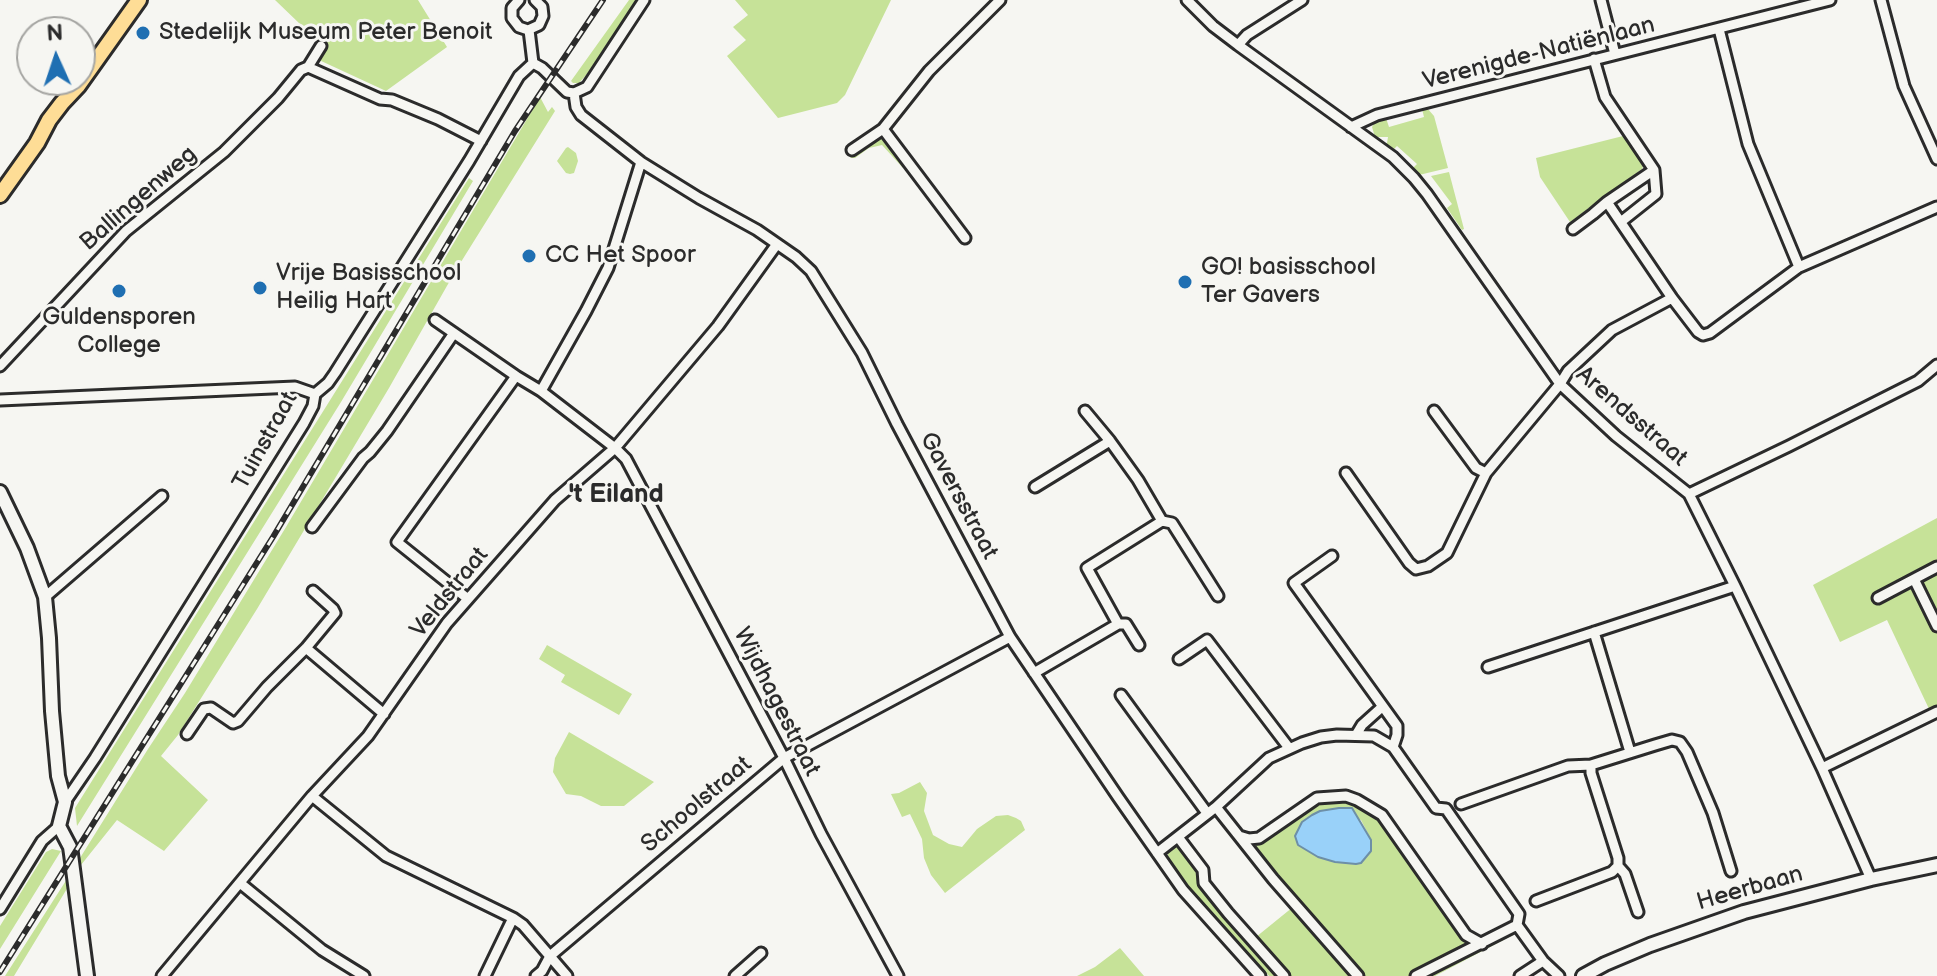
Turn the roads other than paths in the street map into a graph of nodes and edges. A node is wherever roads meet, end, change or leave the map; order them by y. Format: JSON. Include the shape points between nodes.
{"nodes":[{"id":1,"x":139,"y":0,"type":"edge"},
{"id":2,"x":535,"y":0,"type":"edge"},
{"id":3,"x":644,"y":0,"type":"edge"},
{"id":4,"x":1000,"y":0,"type":"edge"},
{"id":5,"x":1187,"y":0,"type":"edge"},
{"id":6,"x":1302,"y":0,"type":"edge"},
{"id":7,"x":1601,"y":0,"type":"edge"},
{"id":8,"x":1830,"y":0,"type":"edge"},
{"id":9,"x":1881,"y":0,"type":"edge"},
{"id":10,"x":513,"y":2,"type":"edge"},
{"id":11,"x":1719,"y":29,"type":"junction"},
{"id":12,"x":529,"y":30,"type":"junction"},
{"id":13,"x":1238,"y":45,"type":"junction"},
{"id":14,"x":321,"y":46,"type":"dead end"},
{"id":15,"x":1615,"y":54,"type":"junction"},
{"id":16,"x":1594,"y":59,"type":"junction"},
{"id":17,"x":533,"y":63,"type":"junction"},
{"id":18,"x":308,"y":67,"type":"junction"},
{"id":19,"x":574,"y":93,"type":"junction"},
{"id":20,"x":1351,"y":127,"type":"junction"},
{"id":21,"x":883,"y":129,"type":"junction"},
{"id":22,"x":481,"y":141,"type":"junction"},
{"id":23,"x":852,"y":150,"type":"dead end"},
{"id":24,"x":1937,"y":159,"type":"edge"},
{"id":25,"x":641,"y":162,"type":"junction"},
{"id":26,"x":1654,"y":170,"type":"junction"},
{"id":27,"x":0,"y":195,"type":"edge"},
{"id":28,"x":1607,"y":202,"type":"junction"},
{"id":29,"x":1937,"y":207,"type":"edge"},
{"id":30,"x":1622,"y":221,"type":"junction"},
{"id":31,"x":1573,"y":229,"type":"dead end"},
{"id":32,"x":965,"y":238,"type":"dead end"},
{"id":33,"x":777,"y":244,"type":"junction"},
{"id":34,"x":1799,"y":267,"type":"junction"},
{"id":35,"x":1672,"y":298,"type":"junction"},
{"id":36,"x":435,"y":320,"type":"dead end"},
{"id":37,"x":454,"y":333,"type":"junction"},
{"id":38,"x":1937,"y":365,"type":"edge"},
{"id":39,"x":0,"y":366,"type":"edge"},
{"id":40,"x":516,"y":376,"type":"junction"},
{"id":41,"x":1560,"y":384,"type":"junction"},
{"id":42,"x":541,"y":391,"type":"junction"},
{"id":43,"x":315,"y":394,"type":"junction"},
{"id":44,"x":0,"y":400,"type":"edge"},
{"id":45,"x":1085,"y":411,"type":"dead end"},
{"id":46,"x":1434,"y":411,"type":"dead end"},
{"id":47,"x":1110,"y":441,"type":"junction"},
{"id":48,"x":615,"y":448,"type":"junction"},
{"id":49,"x":1346,"y":473,"type":"dead end"},
{"id":50,"x":1486,"y":473,"type":"junction"},
{"id":51,"x":1035,"y":487,"type":"dead end"},
{"id":52,"x":0,"y":492,"type":"edge"},
{"id":53,"x":1689,"y":494,"type":"junction"},
{"id":54,"x":162,"y":496,"type":"dead end"},
{"id":55,"x":1162,"y":521,"type":"junction"},
{"id":56,"x":312,"y":527,"type":"dead end"},
{"id":57,"x":1332,"y":556,"type":"dead end"},
{"id":58,"x":1937,"y":567,"type":"edge"},
{"id":59,"x":1914,"y":579,"type":"junction"},
{"id":60,"x":1735,"y":586,"type":"junction"},
{"id":61,"x":313,"y":591,"type":"dead end"},
{"id":62,"x":1218,"y":596,"type":"dead end"},
{"id":63,"x":45,"y":597,"type":"junction"},
{"id":64,"x":1878,"y":598,"type":"dead end"},
{"id":65,"x":468,"y":599,"type":"junction"},
{"id":66,"x":1118,"y":624,"type":"junction"},
{"id":67,"x":1937,"y":626,"type":"edge"},
{"id":68,"x":1594,"y":632,"type":"junction"},
{"id":69,"x":1010,"y":637,"type":"junction"},
{"id":70,"x":1139,"y":645,"type":"dead end"},
{"id":71,"x":306,"y":648,"type":"junction"},
{"id":72,"x":1179,"y":659,"type":"dead end"},
{"id":73,"x":1488,"y":667,"type":"dead end"},
{"id":74,"x":1034,"y":673,"type":"junction"},
{"id":75,"x":1121,"y":695,"type":"dead end"},
{"id":76,"x":1382,"y":707,"type":"junction"},
{"id":77,"x":1937,"y":712,"type":"edge"},
{"id":78,"x":384,"y":714,"type":"junction"},
{"id":79,"x":187,"y":734,"type":"dead end"},
{"id":80,"x":1356,"y":735,"type":"junction"},
{"id":81,"x":1393,"y":747,"type":"junction"},
{"id":82,"x":1289,"y":748,"type":"junction"},
{"id":83,"x":1630,"y":752,"type":"junction"},
{"id":84,"x":784,"y":758,"type":"junction"},
{"id":85,"x":1591,"y":765,"type":"junction"},
{"id":86,"x":1822,"y":768,"type":"junction"},
{"id":87,"x":312,"y":796,"type":"junction"},
{"id":88,"x":65,"y":802,"type":"junction"},
{"id":89,"x":1461,"y":804,"type":"dead end"},
{"id":90,"x":1212,"y":810,"type":"junction"},
{"id":91,"x":59,"y":826,"type":"junction"},
{"id":92,"x":1239,"y":836,"type":"junction"},
{"id":93,"x":1178,"y":837,"type":"junction"},
{"id":94,"x":1157,"y":853,"type":"junction"},
{"id":95,"x":1937,"y":865,"type":"edge"},
{"id":96,"x":1618,"y":866,"type":"junction"},
{"id":97,"x":1731,"y":871,"type":"dead end"},
{"id":98,"x":1871,"y":879,"type":"junction"},
{"id":99,"x":240,"y":883,"type":"junction"},
{"id":100,"x":1536,"y":901,"type":"dead end"},
{"id":101,"x":0,"y":909,"type":"edge"},
{"id":102,"x":1638,"y":912,"type":"dead end"},
{"id":103,"x":513,"y":918,"type":"junction"},
{"id":104,"x":1517,"y":925,"type":"junction"},
{"id":105,"x":1482,"y":944,"type":"junction"},
{"id":106,"x":761,"y":953,"type":"dead end"},
{"id":107,"x":550,"y":956,"type":"junction"},
{"id":108,"x":1543,"y":961,"type":"junction"},
{"id":109,"x":742,"y":974,"type":"edge"},
{"id":110,"x":87,"y":976,"type":"edge"},
{"id":111,"x":162,"y":976,"type":"edge"},
{"id":112,"x":364,"y":976,"type":"edge"},
{"id":113,"x":485,"y":976,"type":"edge"},
{"id":114,"x":536,"y":976,"type":"edge"},
{"id":115,"x":567,"y":976,"type":"edge"},
{"id":116,"x":898,"y":976,"type":"edge"},
{"id":117,"x":1260,"y":976,"type":"edge"},
{"id":118,"x":1284,"y":976,"type":"edge"},
{"id":119,"x":1358,"y":976,"type":"edge"},
{"id":120,"x":1416,"y":976,"type":"edge"},
{"id":121,"x":1520,"y":976,"type":"edge"},
{"id":122,"x":1559,"y":976,"type":"edge"},
{"id":123,"x":1583,"y":976,"type":"edge"}],
"edges":[{"from":1,"to":27,"type":"main road"},
{"from":2,"to":12,"type":"street","via":[[543,16]]},
{"from":3,"to":19,"type":"street","via":[[587,87]]},
{"from":4,"to":21,"type":"street","via":[[929,71]]},
{"from":5,"to":13,"type":"street","name":"Arendsstraat"},
{"from":6,"to":13,"type":"street"},
{"from":7,"to":15,"type":"street"},
{"from":8,"to":11,"type":"street","name":"Verenigde-Natiënlaan"},
{"from":9,"to":24,"type":"street","via":[[1904,86]]},
{"from":10,"to":12,"type":"street","via":[[514,23]]},
{"from":11,"to":15,"type":"street","name":"Verenigde-Natiënlaan"},
{"from":11,"to":34,"type":"street","via":[[1748,144]]},
{"from":12,"to":17,"type":"street"},
{"from":13,"to":20,"type":"street","name":"Arendsstraat"},
{"from":14,"to":18,"type":"street","name":"Ballingenweg"},
{"from":15,"to":16,"type":"street","name":"Verenigde-Natiënlaan"},
{"from":16,"to":20,"type":"street","name":"Verenigde-Natiënlaan","via":[[1377,115]]},
{"from":16,"to":26,"type":"street","via":[[1605,97]]},
{"from":17,"to":19,"type":"street"},
{"from":17,"to":22,"type":"street","name":"Tuinstraat","via":[[519,76]]},
{"from":18,"to":22,"type":"street"},
{"from":18,"to":39,"type":"street","name":"Ballingenweg","via":[[224,152],[126,231]]},
{"from":19,"to":25,"type":"street","name":"Gaversstraat","via":[[581,115]]},
{"from":20,"to":41,"type":"street","name":"Arendsstraat","via":[[1414,178]]},
{"from":21,"to":23,"type":"street"},
{"from":21,"to":32,"type":"street"},
{"from":22,"to":43,"type":"street","name":"Tuinstraat","via":[[335,373]]},
{"from":25,"to":33,"type":"street","name":"Gaversstraat"},
{"from":25,"to":42,"type":"street","via":[[608,268]]},
{"from":26,"to":28,"type":"street"},
{"from":26,"to":30,"type":"street","via":[[1656,194]]},
{"from":28,"to":30,"type":"street"},
{"from":28,"to":31,"type":"street"},
{"from":29,"to":34,"type":"street"},
{"from":30,"to":35,"type":"street"},
{"from":33,"to":48,"type":"street","name":"Veldstraat","via":[[718,326]]},
{"from":33,"to":69,"type":"street","name":"Gaversstraat","via":[[811,271],[862,353]]},
{"from":34,"to":35,"type":"street","via":[[1703,335]]},
{"from":35,"to":41,"type":"street","via":[[1612,330]]},
{"from":36,"to":37,"type":"street","name":"Wijdhagestraat"},
{"from":37,"to":40,"type":"street","name":"Wijdhagestraat"},
{"from":37,"to":56,"type":"street"},
{"from":38,"to":53,"type":"street","via":[[1918,381]]},
{"from":40,"to":42,"type":"street","name":"Wijdhagestraat"},
{"from":40,"to":65,"type":"street","via":[[397,542]]},
{"from":41,"to":50,"type":"street"},
{"from":41,"to":53,"type":"street","name":"Arendsstraat"},
{"from":42,"to":48,"type":"street","name":"Wijdhagestraat"},
{"from":43,"to":44,"type":"street","via":[[295,387]]},
{"from":43,"to":88,"type":"street","name":"Tuinstraat","via":[[296,436]]},
{"from":45,"to":47,"type":"street"},
{"from":46,"to":50,"type":"street","via":[[1476,468]]},
{"from":47,"to":51,"type":"street"},
{"from":47,"to":55,"type":"street"},
{"from":48,"to":65,"type":"street","name":"Veldstraat","via":[[555,500]]},
{"from":48,"to":84,"type":"street","name":"Wijdhagestraat","via":[[626,459]]},
{"from":49,"to":50,"type":"street","via":[[1416,569],[1447,553]]},
{"from":52,"to":63,"type":"street"},
{"from":53,"to":60,"type":"street","name":"Arendsstraat"},
{"from":54,"to":63,"type":"street"},
{"from":55,"to":62,"type":"street","via":[[1172,523]]},
{"from":55,"to":66,"type":"street","via":[[1087,568]]},
{"from":57,"to":76,"type":"street","via":[[1294,583]]},
{"from":58,"to":59,"type":"street"},
{"from":59,"to":64,"type":"street"},
{"from":59,"to":67,"type":"street"},
{"from":60,"to":68,"type":"street"},
{"from":60,"to":86,"type":"street","name":"Arendsstraat"},
{"from":61,"to":71,"type":"street","via":[[335,613]]},
{"from":63,"to":88,"type":"street","via":[[58,776]]},
{"from":65,"to":78,"type":"street","name":"Veldstraat"},
{"from":66,"to":70,"type":"street","via":[[1126,624]]},
{"from":66,"to":74,"type":"street"},
{"from":68,"to":73,"type":"street"},
{"from":68,"to":83,"type":"street"},
{"from":69,"to":74,"type":"street","name":"Gaversstraat"},
{"from":69,"to":84,"type":"street","name":"Schoolstraat"},
{"from":71,"to":78,"type":"street"},
{"from":71,"to":79,"type":"street","via":[[238,721],[204,709]]},
{"from":72,"to":82,"type":"street","via":[[1207,640]]},
{"from":74,"to":94,"type":"street","name":"Gaversstraat"},
{"from":75,"to":90,"type":"street"},
{"from":76,"to":80,"type":"street"},
{"from":76,"to":81,"type":"street","via":[[1397,726]]},
{"from":77,"to":86,"type":"street"},
{"from":78,"to":87,"type":"street","name":"Veldstraat"},
{"from":80,"to":81,"type":"street","via":[[1374,736]]},
{"from":80,"to":82,"type":"street","via":[[1321,737]]},
{"from":81,"to":104,"type":"street","via":[[1436,808],[1446,809],[1483,861],[1519,914]]},
{"from":82,"to":90,"type":"street","via":[[1256,768]]},
{"from":83,"to":85,"type":"street"},
{"from":83,"to":97,"type":"street","via":[[1680,742],[1713,813]]},
{"from":84,"to":107,"type":"street","name":"Schoolstraat"},
{"from":84,"to":116,"type":"street","name":"Wijdhagestraat"},
{"from":85,"to":89,"type":"street","via":[[1568,766]]},
{"from":85,"to":96,"type":"street"},
{"from":86,"to":98,"type":"street","name":"Arendsstraat"},
{"from":87,"to":99,"type":"street","name":"Veldstraat"},
{"from":87,"to":103,"type":"street","via":[[386,856]]},
{"from":88,"to":91,"type":"street"},
{"from":90,"to":92,"type":"street"},
{"from":90,"to":93,"type":"street"},
{"from":91,"to":101,"type":"street","via":[[42,841]]},
{"from":91,"to":110,"type":"street","via":[[70,847]]},
{"from":92,"to":105,"type":"street","via":[[1259,838],[1317,798],[1357,800],[1382,815],[1466,935]]},
{"from":92,"to":119,"type":"street"},
{"from":93,"to":94,"type":"street"},
{"from":93,"to":118,"type":"street","via":[[1203,870],[1204,883]]},
{"from":94,"to":117,"type":"street","name":"Gaversstraat"},
{"from":95,"to":98,"type":"street","name":"Heerbaan"},
{"from":96,"to":100,"type":"street"},
{"from":96,"to":102,"type":"street"},
{"from":98,"to":123,"type":"street","name":"Heerbaan","via":[[1694,928]]},
{"from":99,"to":111,"type":"street","name":"Veldstraat"},
{"from":99,"to":112,"type":"street","via":[[322,950]]},
{"from":103,"to":107,"type":"street"},
{"from":103,"to":113,"type":"street"},
{"from":104,"to":105,"type":"street"},
{"from":104,"to":108,"type":"street"},
{"from":105,"to":120,"type":"street"},
{"from":106,"to":109,"type":"street"},
{"from":107,"to":114,"type":"street","name":"Schoolstraat"},
{"from":107,"to":115,"type":"street"},
{"from":108,"to":121,"type":"street"},
{"from":108,"to":122,"type":"street"}]}
